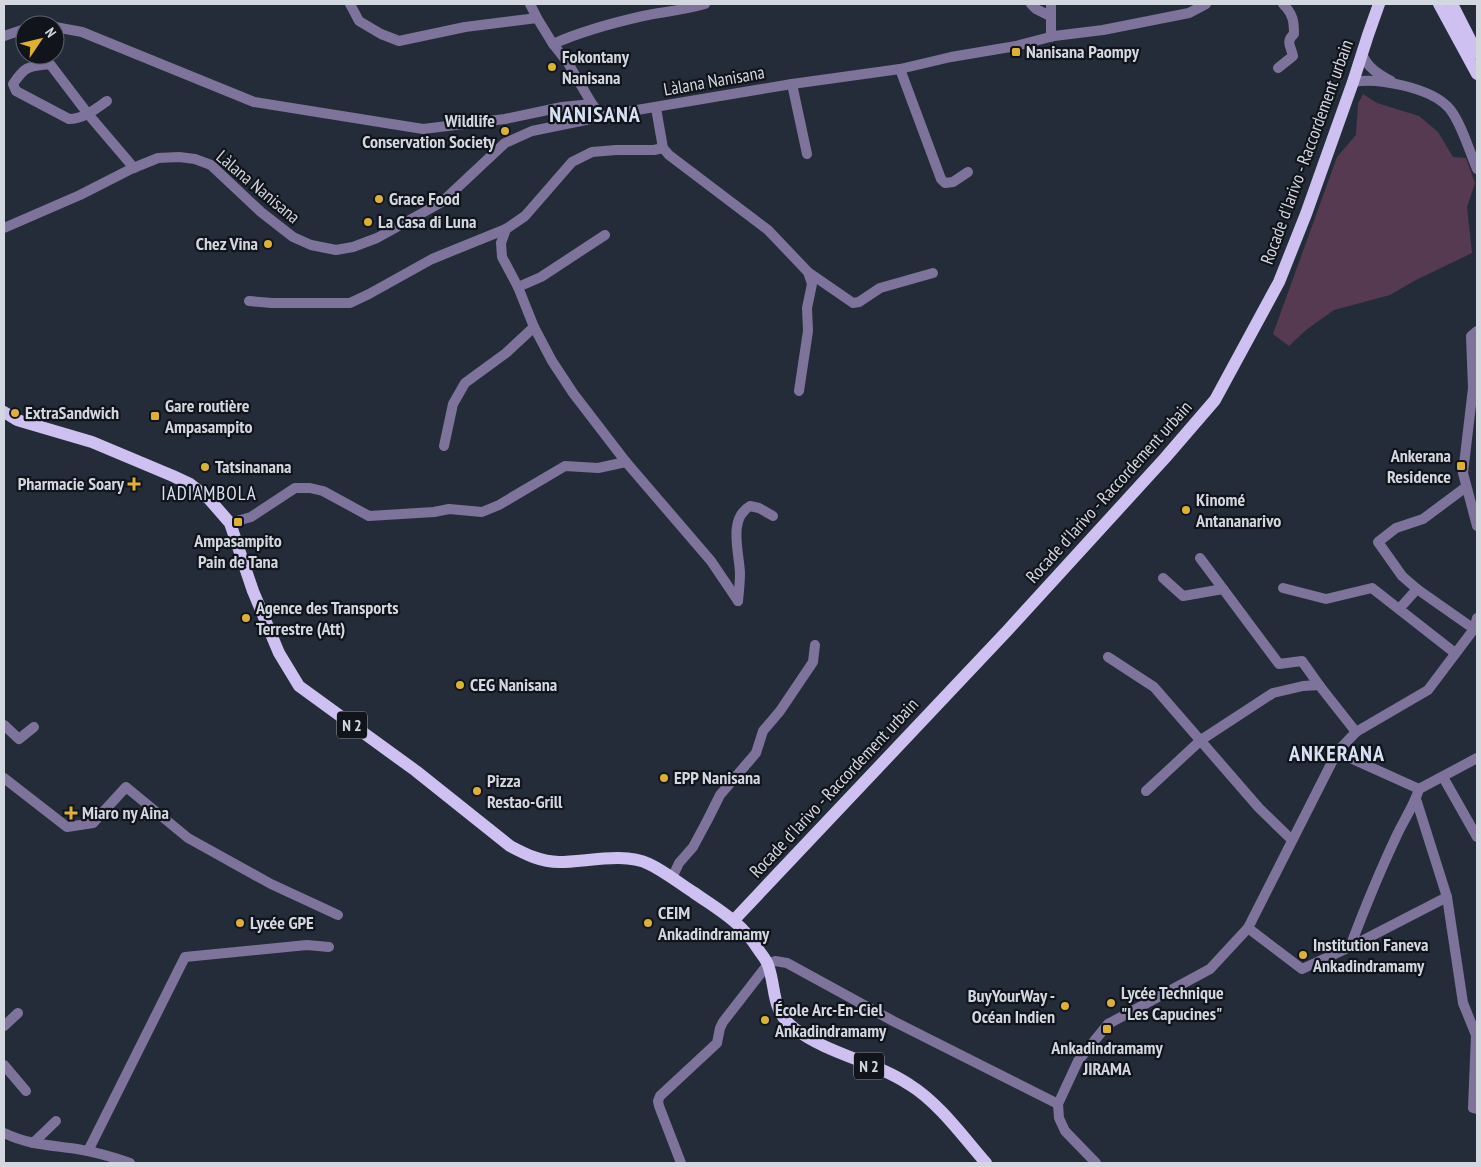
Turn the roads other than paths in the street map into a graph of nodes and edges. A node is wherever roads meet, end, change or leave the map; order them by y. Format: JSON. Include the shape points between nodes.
{"nodes":[{"id":1,"x":350,"y":4,"type":"edge"},
{"id":2,"x":530,"y":4,"type":"edge"},
{"id":3,"x":704,"y":4,"type":"edge"},
{"id":4,"x":1031,"y":4,"type":"edge"},
{"id":5,"x":1051,"y":4,"type":"edge"},
{"id":6,"x":1206,"y":4,"type":"edge"},
{"id":7,"x":1283,"y":4,"type":"edge"},
{"id":8,"x":1379,"y":4,"type":"edge"},
{"id":9,"x":1439,"y":4,"type":"edge"},
{"id":10,"x":1452,"y":4,"type":"edge"},
{"id":11,"x":1050,"y":16,"type":"junction"},
{"id":12,"x":537,"y":18,"type":"junction"},
{"id":13,"x":65,"y":29,"type":"edge"},
{"id":14,"x":1050,"y":37,"type":"junction"},
{"id":15,"x":553,"y":44,"type":"junction"},
{"id":16,"x":1477,"y":53,"type":"edge"},
{"id":17,"x":1362,"y":54,"type":"junction"},
{"id":18,"x":1278,"y":68,"type":"dead end"},
{"id":19,"x":900,"y":69,"type":"junction"},
{"id":20,"x":1477,"y":74,"type":"edge"},
{"id":21,"x":1354,"y":82,"type":"junction"},
{"id":22,"x":792,"y":84,"type":"junction"},
{"id":23,"x":1396,"y":85,"type":"junction"},
{"id":24,"x":108,"y":101,"type":"dead end"},
{"id":25,"x":592,"y":104,"type":"junction"},
{"id":26,"x":656,"y":108,"type":"junction"},
{"id":27,"x":88,"y":114,"type":"junction"},
{"id":28,"x":603,"y":117,"type":"junction"},
{"id":29,"x":663,"y":148,"type":"junction"},
{"id":30,"x":807,"y":154,"type":"dead end"},
{"id":31,"x":134,"y":168,"type":"junction"},
{"id":32,"x":1477,"y":169,"type":"edge"},
{"id":33,"x":968,"y":172,"type":"dead end"},
{"id":34,"x":4,"y":228,"type":"edge"},
{"id":35,"x":506,"y":230,"type":"junction"},
{"id":36,"x":605,"y":236,"type":"dead end"},
{"id":37,"x":808,"y":272,"type":"junction"},
{"id":38,"x":933,"y":273,"type":"dead end"},
{"id":39,"x":518,"y":287,"type":"junction"},
{"id":40,"x":248,"y":301,"type":"dead end"},
{"id":41,"x":534,"y":327,"type":"junction"},
{"id":42,"x":1477,"y":331,"type":"edge"},
{"id":43,"x":799,"y":390,"type":"dead end"},
{"id":44,"x":4,"y":412,"type":"edge"},
{"id":45,"x":444,"y":446,"type":"dead end"},
{"id":46,"x":626,"y":462,"type":"junction"},
{"id":47,"x":1466,"y":487,"type":"junction"},
{"id":48,"x":773,"y":516,"type":"dead end"},
{"id":49,"x":230,"y":523,"type":"junction"},
{"id":50,"x":1477,"y":526,"type":"edge"},
{"id":51,"x":1200,"y":558,"type":"dead end"},
{"id":52,"x":1163,"y":578,"type":"dead end"},
{"id":53,"x":1283,"y":588,"type":"dead end"},
{"id":54,"x":1223,"y":589,"type":"junction"},
{"id":55,"x":1417,"y":589,"type":"junction"},
{"id":56,"x":1399,"y":609,"type":"junction"},
{"id":57,"x":1477,"y":618,"type":"edge"},
{"id":58,"x":1476,"y":627,"type":"edge"},
{"id":59,"x":815,"y":645,"type":"dead end"},
{"id":60,"x":1456,"y":653,"type":"junction"},
{"id":61,"x":1108,"y":657,"type":"dead end"},
{"id":62,"x":1319,"y":685,"type":"junction"},
{"id":63,"x":4,"y":725,"type":"edge"},
{"id":64,"x":34,"y":726,"type":"dead end"},
{"id":65,"x":1356,"y":732,"type":"junction"},
{"id":66,"x":1202,"y":740,"type":"junction"},
{"id":67,"x":1337,"y":752,"type":"junction"},
{"id":68,"x":1477,"y":758,"type":"edge"},
{"id":69,"x":1443,"y":777,"type":"junction"},
{"id":70,"x":4,"y":778,"type":"edge"},
{"id":71,"x":1146,"y":790,"type":"dead end"},
{"id":72,"x":1417,"y":794,"type":"junction"},
{"id":73,"x":1477,"y":837,"type":"edge"},
{"id":74,"x":1292,"y":840,"type":"junction"},
{"id":75,"x":672,"y":878,"type":"junction"},
{"id":76,"x":1447,"y":897,"type":"junction"},
{"id":77,"x":338,"y":915,"type":"dead end"},
{"id":78,"x":734,"y":920,"type":"junction"},
{"id":79,"x":1248,"y":928,"type":"junction"},
{"id":80,"x":329,"y":947,"type":"dead end"},
{"id":81,"x":1350,"y":947,"type":"junction"},
{"id":82,"x":768,"y":964,"type":"junction"},
{"id":83,"x":18,"y":1013,"type":"dead end"},
{"id":84,"x":4,"y":1026,"type":"edge"},
{"id":85,"x":1476,"y":1047,"type":"edge"},
{"id":86,"x":4,"y":1065,"type":"edge"},
{"id":87,"x":26,"y":1091,"type":"dead end"},
{"id":88,"x":1058,"y":1104,"type":"junction"},
{"id":89,"x":1477,"y":1109,"type":"edge"},
{"id":90,"x":56,"y":1121,"type":"dead end"},
{"id":91,"x":4,"y":1133,"type":"edge"},
{"id":92,"x":33,"y":1143,"type":"junction"},
{"id":93,"x":88,"y":1151,"type":"junction"},
{"id":94,"x":130,"y":1163,"type":"edge"},
{"id":95,"x":681,"y":1163,"type":"edge"},
{"id":96,"x":986,"y":1163,"type":"edge"},
{"id":97,"x":1096,"y":1163,"type":"edge"}],
"edges":[{"from":1,"to":12,"type":"street","via":[[359,21],[399,41],[465,27]]},
{"from":2,"to":12,"type":"street"},
{"from":3,"to":15,"type":"street","via":[[580,32]]},
{"from":4,"to":11,"type":"street"},
{"from":5,"to":11,"type":"street"},
{"from":6,"to":14,"type":"street","name":"Làlana Nanisana","via":[[1189,13]]},
{"from":7,"to":18,"type":"street","via":[[1294,19],[1294,34],[1288,42],[1293,56]]},
{"from":8,"to":17,"type":"main road","name":"Rocade d'Iarivo - Raccordement urbain"},
{"from":9,"to":20,"type":"main road"},
{"from":10,"to":16,"type":"main road"},
{"from":11,"to":14,"type":"street"},
{"from":12,"to":15,"type":"street"},
{"from":13,"to":25,"type":"street","via":[[82,32],[254,102],[423,129]]},
{"from":14,"to":19,"type":"street","name":"Làlana Nanisana"},
{"from":15,"to":25,"type":"street"},
{"from":17,"to":21,"type":"main road","name":"Rocade d'Iarivo - Raccordement urbain"},
{"from":17,"to":23,"type":"street","via":[[1375,72]]},
{"from":19,"to":22,"type":"street","name":"Làlana Nanisana"},
{"from":19,"to":33,"type":"street","via":[[941,179],[945,183],[953,182]]},
{"from":21,"to":23,"type":"street","via":[[1363,80]]},
{"from":21,"to":78,"type":"main road","name":"Rocade d'Iarivo - Raccordement urbain","via":[[1279,282],[1214,400],[1006,632]]},
{"from":22,"to":26,"type":"street","name":"Làlana Nanisana"},
{"from":22,"to":30,"type":"street"},
{"from":23,"to":32,"type":"street","via":[[1414,88],[1448,107]]},
{"from":24,"to":27,"type":"street"},
{"from":25,"to":28,"type":"street"},
{"from":26,"to":28,"type":"street","name":"Làlana Nanisana"},
{"from":26,"to":29,"type":"street"},
{"from":27,"to":27,"type":"street","via":[[50,64],[28,67],[13,84],[16,91],[69,119]]},
{"from":27,"to":31,"type":"street"},
{"from":28,"to":31,"type":"street","name":"Làlana Nanisana","via":[[532,131],[505,144],[442,202],[377,238],[336,250],[293,238],[211,165],[178,157],[158,158]]},
{"from":29,"to":35,"type":"street","via":[[592,152],[572,162],[525,216]]},
{"from":29,"to":37,"type":"street","via":[[677,163],[768,230]]},
{"from":31,"to":34,"type":"street","name":"Làlana Nanisana"},
{"from":35,"to":39,"type":"street","via":[[501,243],[502,256]]},
{"from":35,"to":40,"type":"street","via":[[432,259],[350,303]]},
{"from":36,"to":39,"type":"street","via":[[548,273]]},
{"from":37,"to":38,"type":"street","via":[[853,303],[880,288]]},
{"from":37,"to":43,"type":"street","via":[[812,284]]},
{"from":39,"to":41,"type":"street"},
{"from":41,"to":45,"type":"street","via":[[506,353],[465,383],[452,404]]},
{"from":41,"to":46,"type":"street","via":[[573,393]]},
{"from":42,"to":47,"type":"street","via":[[1471,336],[1473,388],[1463,473]]},
{"from":44,"to":49,"type":"main road","number":"N 2","via":[[17,420],[92,442],[190,484],[209,499]]},
{"from":46,"to":48,"type":"street","via":[[711,561],[738,601],[737,524],[743,510],[750,506]]},
{"from":46,"to":49,"type":"street","via":[[598,468],[565,466],[482,512],[449,509],[369,516],[323,491],[295,488],[252,517]]},
{"from":47,"to":50,"type":"street"},
{"from":47,"to":55,"type":"street","via":[[1423,519],[1396,528],[1378,542],[1402,576]]},
{"from":49,"to":75,"type":"main road","number":"N 2","via":[[279,653],[299,686],[416,771],[510,846],[530,857],[557,862],[638,859]]},
{"from":51,"to":54,"type":"street"},
{"from":52,"to":54,"type":"street","via":[[1183,596]]},
{"from":53,"to":56,"type":"street","via":[[1326,599],[1372,588]]},
{"from":54,"to":62,"type":"street","via":[[1279,664],[1302,661]]},
{"from":55,"to":56,"type":"street"},
{"from":55,"to":58,"type":"street"},
{"from":56,"to":60,"type":"street"},
{"from":57,"to":58,"type":"street"},
{"from":58,"to":60,"type":"street"},
{"from":59,"to":75,"type":"street","via":[[813,662],[762,732],[756,753],[720,795]]},
{"from":60,"to":65,"type":"street","via":[[1428,690]]},
{"from":61,"to":66,"type":"street","via":[[1154,687]]},
{"from":62,"to":65,"type":"street"},
{"from":62,"to":66,"type":"street","via":[[1273,693]]},
{"from":63,"to":64,"type":"street","via":[[19,739]]},
{"from":65,"to":67,"type":"street"},
{"from":66,"to":71,"type":"street"},
{"from":66,"to":74,"type":"street","via":[[1259,808]]},
{"from":67,"to":72,"type":"street"},
{"from":67,"to":74,"type":"street"},
{"from":68,"to":69,"type":"street"},
{"from":69,"to":72,"type":"street"},
{"from":69,"to":73,"type":"street"},
{"from":70,"to":77,"type":"street","via":[[67,828],[93,823],[126,787],[188,838],[271,884]]},
{"from":72,"to":76,"type":"street"},
{"from":72,"to":81,"type":"street"},
{"from":74,"to":79,"type":"street"},
{"from":75,"to":78,"type":"main road","number":"N 2"},
{"from":76,"to":81,"type":"street"},
{"from":76,"to":85,"type":"street","via":[[1463,1003],[1476,1035]]},
{"from":78,"to":82,"type":"main road","number":"N 2","via":[[749,934]]},
{"from":79,"to":81,"type":"street","via":[[1302,969]]},
{"from":79,"to":88,"type":"street","via":[[1210,969],[1108,1024],[1078,1062]]},
{"from":80,"to":93,"type":"street","via":[[307,945],[185,957]]},
{"from":82,"to":88,"type":"street","via":[[775,961],[787,963]]},
{"from":82,"to":95,"type":"street","via":[[723,1022],[717,1043],[658,1100]]},
{"from":82,"to":96,"type":"main road","number":"N 2","via":[[781,1015],[794,1028],[823,1046],[910,1085],[940,1110]]},
{"from":83,"to":84,"type":"street"},
{"from":85,"to":89,"type":"street","via":[[1473,1108]]},
{"from":86,"to":87,"type":"street"},
{"from":88,"to":97,"type":"street","via":[[1065,1131]]},
{"from":90,"to":92,"type":"street"},
{"from":91,"to":92,"type":"street"},
{"from":92,"to":93,"type":"street"},
{"from":93,"to":94,"type":"street"}]}
